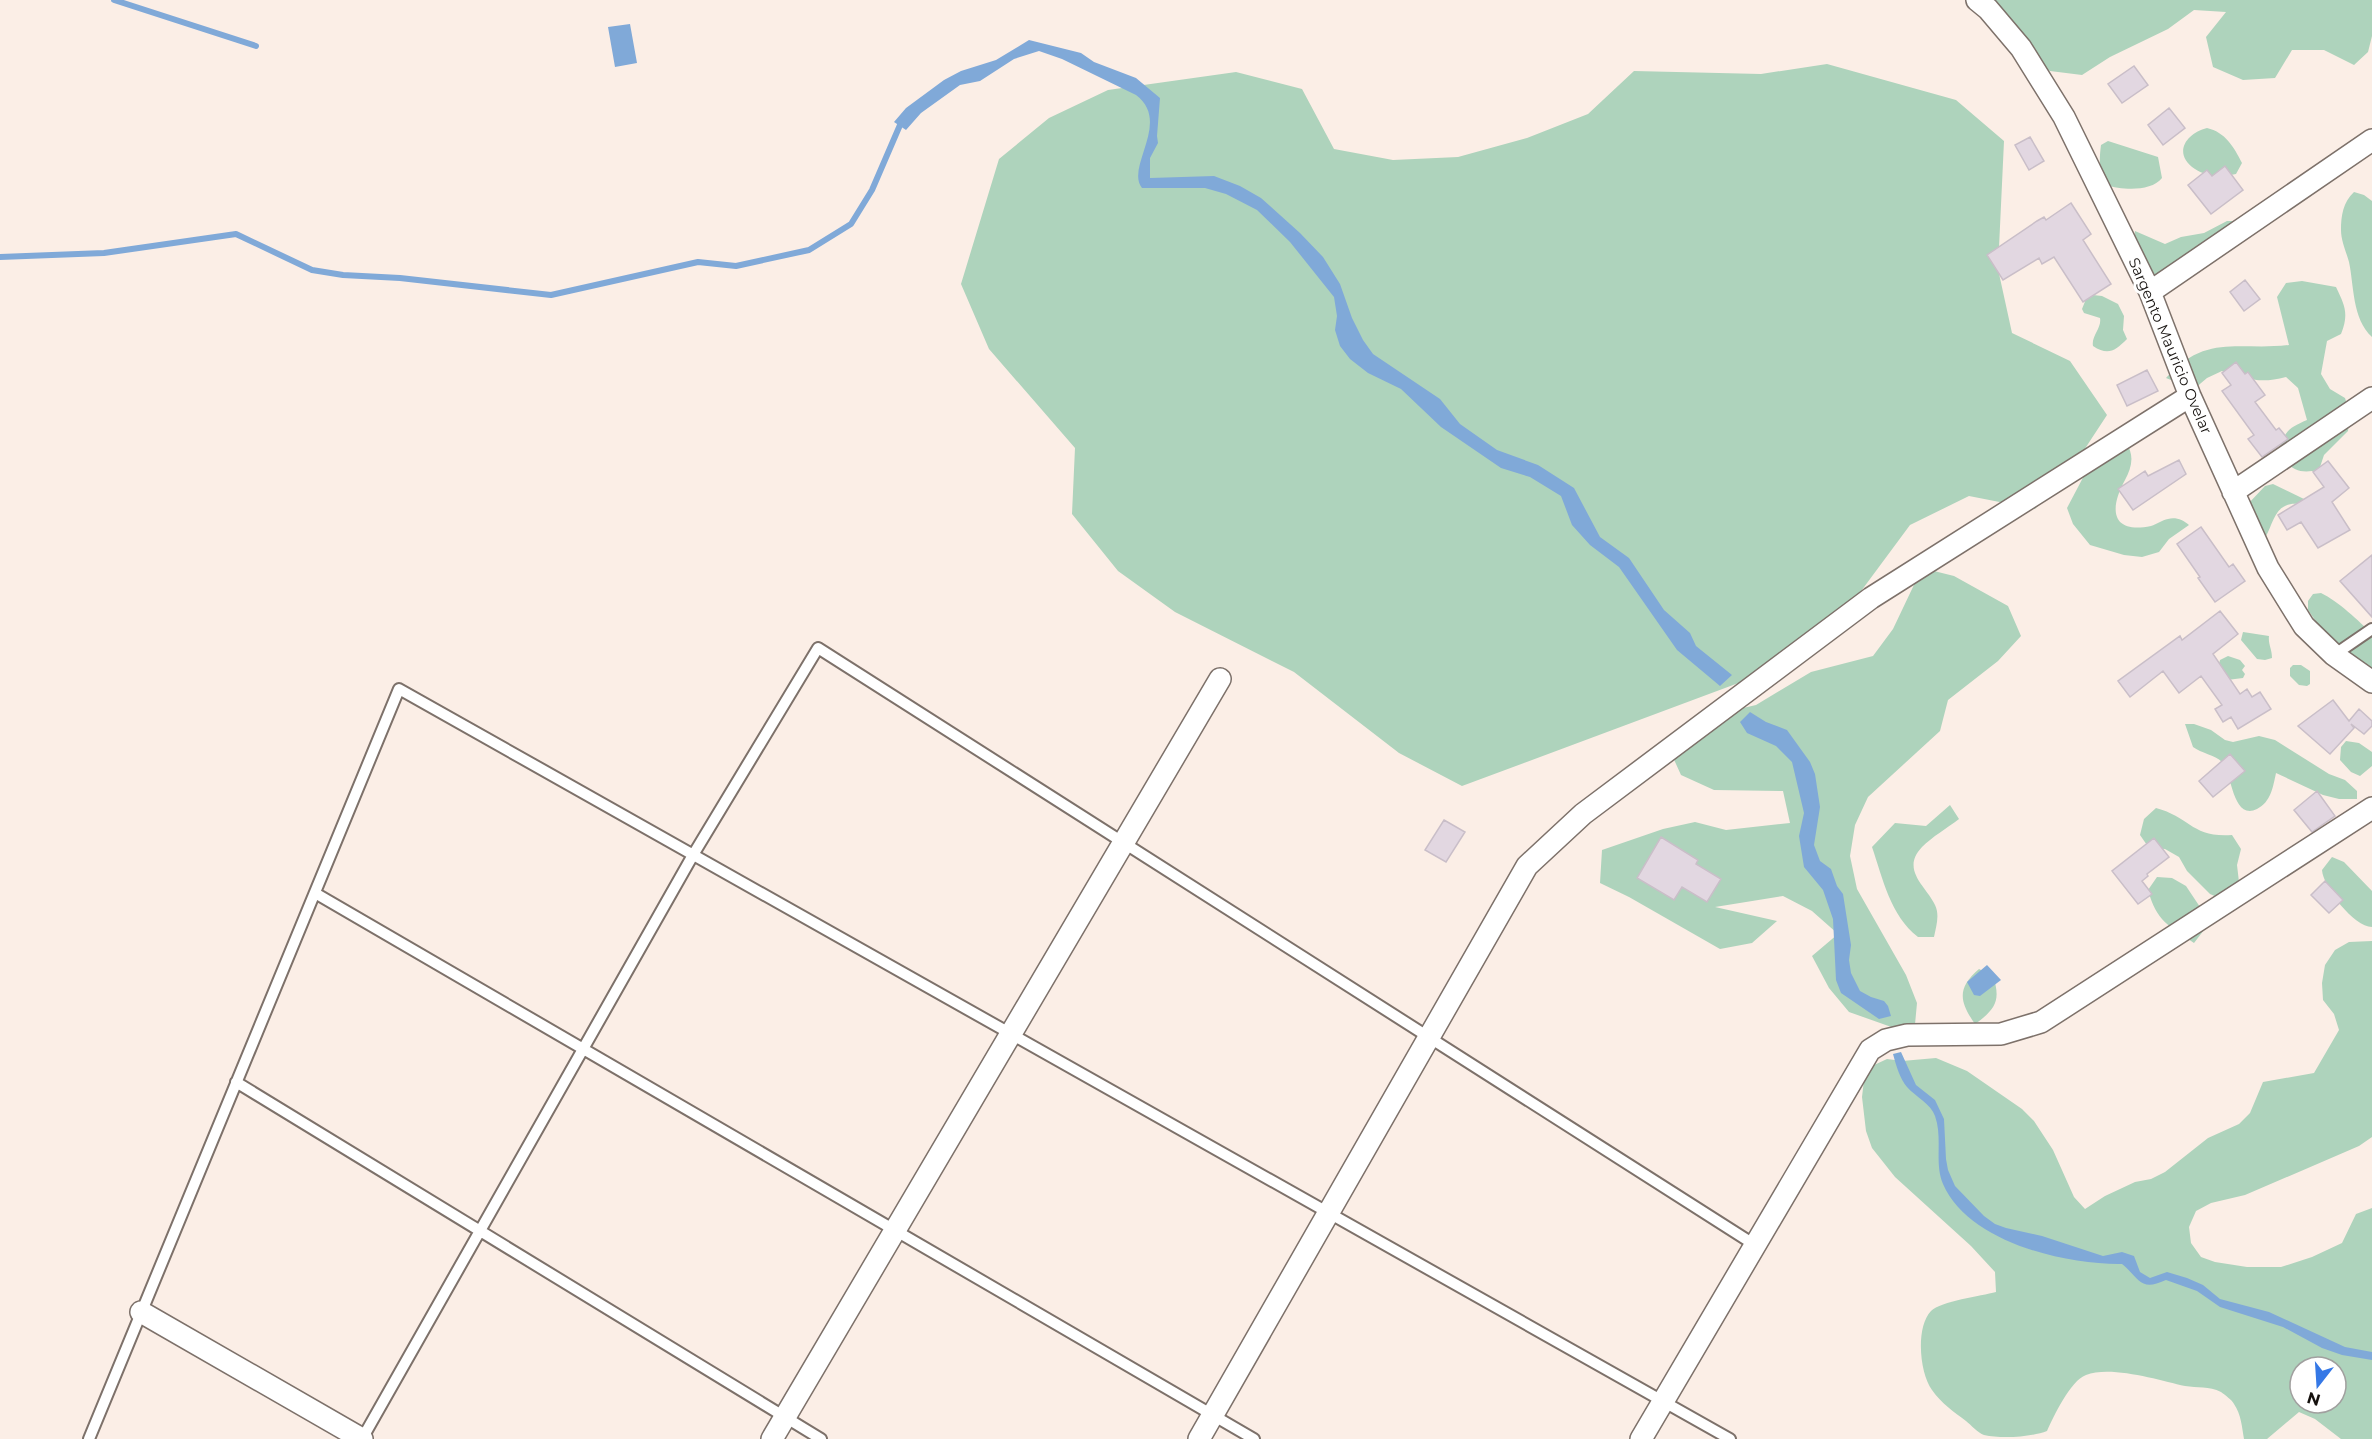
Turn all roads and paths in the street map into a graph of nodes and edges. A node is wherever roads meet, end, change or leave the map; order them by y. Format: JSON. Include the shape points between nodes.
{"nodes":[{"id":1,"x":1977,"y":0,"type":"edge"},
{"id":2,"x":2372,"y":140,"type":"edge"},
{"id":3,"x":2150,"y":292,"type":"junction"},
{"id":4,"x":2190,"y":396,"type":"junction"},
{"id":5,"x":2372,"y":398,"type":"edge"},
{"id":6,"x":2233,"y":492,"type":"junction"},
{"id":7,"x":2372,"y":628,"type":"edge"},
{"id":8,"x":2334,"y":655,"type":"junction"},
{"id":9,"x":1220,"y":680,"type":"dead end"},
{"id":10,"x":2372,"y":682,"type":"edge"},
{"id":11,"x":2372,"y":808,"type":"edge"},
{"id":12,"x":1124,"y":843,"type":"junction"},
{"id":13,"x":693,"y":855,"type":"junction"},
{"id":14,"x":315,"y":892,"type":"junction"},
{"id":15,"x":1011,"y":1034,"type":"junction"},
{"id":16,"x":1428,"y":1037,"type":"junction"},
{"id":17,"x":583,"y":1049,"type":"junction"},
{"id":18,"x":236,"y":1082,"type":"junction"},
{"id":19,"x":1328,"y":1213,"type":"junction"},
{"id":20,"x":895,"y":1230,"type":"junction"},
{"id":21,"x":480,"y":1231,"type":"junction"},
{"id":22,"x":1755,"y":1245,"type":"junction"},
{"id":23,"x":141,"y":1312,"type":"junction"},
{"id":24,"x":1663,"y":1402,"type":"junction"},
{"id":25,"x":1213,"y":1415,"type":"junction"},
{"id":26,"x":785,"y":1417,"type":"junction"},
{"id":27,"x":89,"y":1439,"type":"edge"},
{"id":28,"x":362,"y":1439,"type":"edge"},
{"id":29,"x":772,"y":1439,"type":"edge"},
{"id":30,"x":821,"y":1439,"type":"edge"},
{"id":31,"x":1199,"y":1439,"type":"edge"},
{"id":32,"x":1254,"y":1439,"type":"edge"},
{"id":33,"x":1641,"y":1439,"type":"edge"},
{"id":34,"x":1730,"y":1439,"type":"edge"}],
"edges":[{"from":1,"to":3,"type":"street","name":"Sargento Mauricio Ovelar","via":[[2021,48],[2064,117]]},
{"from":2,"to":3,"type":"street"},
{"from":3,"to":4,"type":"street","name":"Sargento Mauricio Ovelar"},
{"from":4,"to":6,"type":"street","name":"Sargento Mauricio Ovelar"},
{"from":4,"to":16,"type":"street","via":[[1871,597],[1583,814],[1527,866]]},
{"from":5,"to":6,"type":"street"},
{"from":6,"to":8,"type":"street","name":"Sargento Mauricio Ovelar","via":[[2280,588],[2304,626]]},
{"from":7,"to":8,"type":"lane"},
{"from":8,"to":10,"type":"street","name":"Sargento Mauricio Ovelar"},
{"from":9,"to":12,"type":"street"},
{"from":11,"to":22,"type":"street","via":[[2041,1022],[2001,1034],[1907,1035],[1886,1040],[1870,1050]]},
{"from":12,"to":13,"type":"lane","via":[[818,648]]},
{"from":12,"to":15,"type":"street"},
{"from":12,"to":16,"type":"lane"},
{"from":13,"to":14,"type":"lane","via":[[399,689]]},
{"from":13,"to":15,"type":"lane"},
{"from":13,"to":17,"type":"lane"},
{"from":14,"to":17,"type":"lane"},
{"from":14,"to":18,"type":"lane"},
{"from":15,"to":19,"type":"lane"},
{"from":15,"to":20,"type":"street"},
{"from":16,"to":19,"type":"street"},
{"from":16,"to":22,"type":"lane"},
{"from":17,"to":20,"type":"lane"},
{"from":17,"to":21,"type":"lane"},
{"from":18,"to":21,"type":"lane"},
{"from":18,"to":23,"type":"lane"},
{"from":19,"to":24,"type":"lane"},
{"from":19,"to":25,"type":"street"},
{"from":20,"to":25,"type":"lane"},
{"from":20,"to":26,"type":"street"},
{"from":21,"to":26,"type":"lane"},
{"from":21,"to":28,"type":"lane"},
{"from":22,"to":24,"type":"street"},
{"from":23,"to":27,"type":"lane"},
{"from":23,"to":28,"type":"street"},
{"from":24,"to":33,"type":"street"},
{"from":24,"to":34,"type":"lane"},
{"from":25,"to":31,"type":"street"},
{"from":25,"to":32,"type":"lane"},
{"from":26,"to":29,"type":"street"},
{"from":26,"to":30,"type":"lane"}]}
